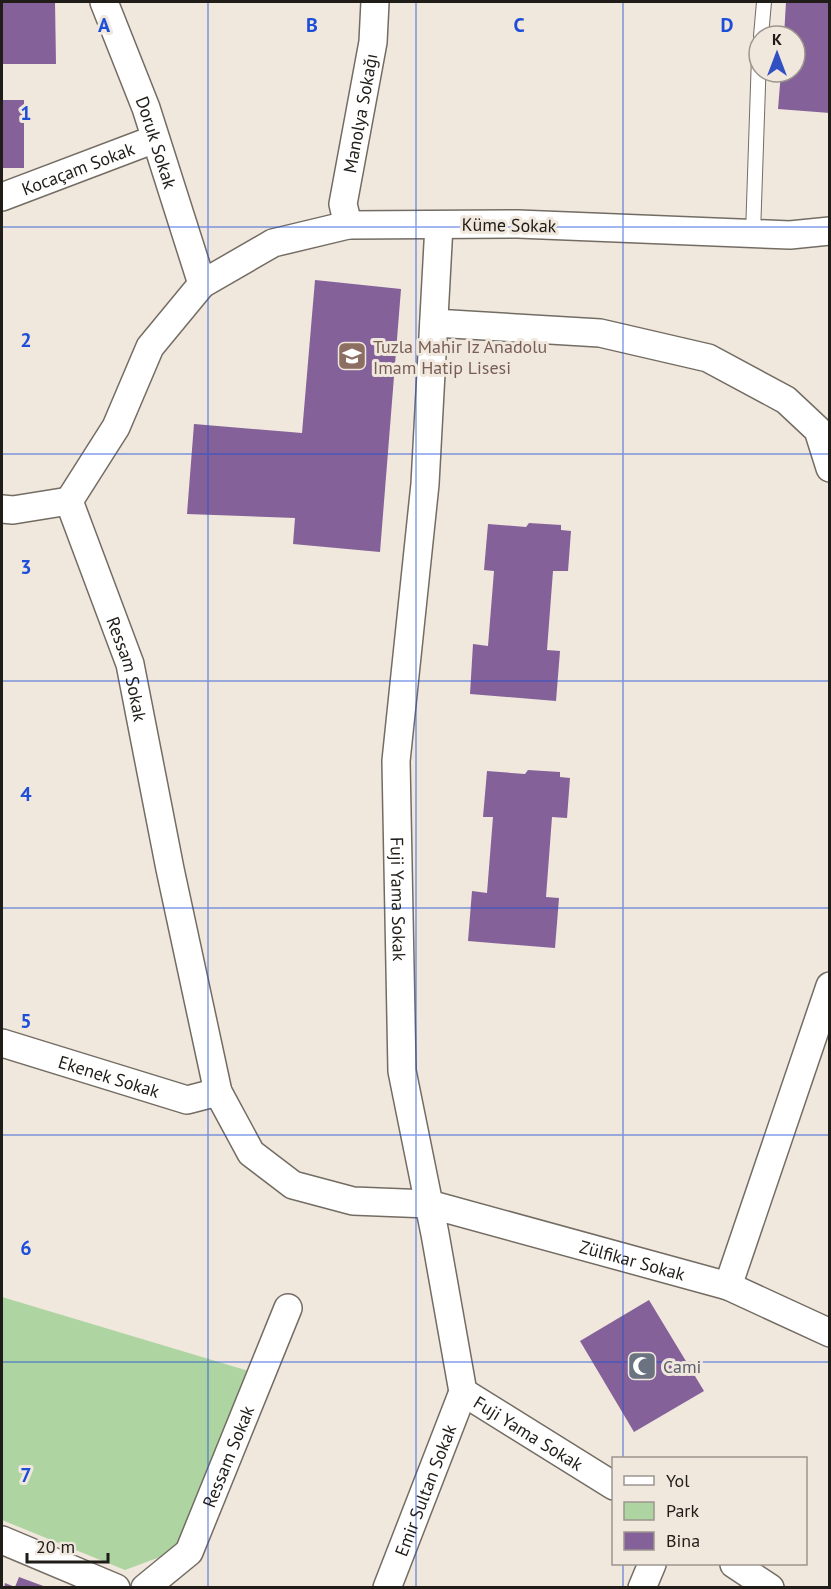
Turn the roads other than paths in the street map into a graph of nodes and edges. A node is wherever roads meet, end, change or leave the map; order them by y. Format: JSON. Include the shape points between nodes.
{"nodes":[{"id":1,"x":104,"y":2,"type":"edge"},
{"id":2,"x":375,"y":2,"type":"edge"},
{"id":3,"x":764,"y":2,"type":"edge"},
{"id":4,"x":762,"y":24,"type":"edge"},
{"id":5,"x":758,"y":84,"type":"edge"},
{"id":6,"x":155,"y":139,"type":"junction"},
{"id":7,"x":2,"y":197,"type":"edge"},
{"id":8,"x":348,"y":225,"type":"junction"},
{"id":9,"x":439,"y":225,"type":"junction"},
{"id":10,"x":830,"y":231,"type":"edge"},
{"id":11,"x":753,"y":234,"type":"junction"},
{"id":12,"x":202,"y":285,"type":"junction"},
{"id":13,"x":434,"y":323,"type":"junction"},
{"id":14,"x":786,"y":400,"type":"junction"},
{"id":15,"x":830,"y":422,"type":"edge"},
{"id":16,"x":830,"y":468,"type":"edge"},
{"id":17,"x":69,"y":501,"type":"junction"},
{"id":18,"x":2,"y":509,"type":"edge"},
{"id":19,"x":830,"y":986,"type":"edge"},
{"id":20,"x":2,"y":1043,"type":"edge"},
{"id":21,"x":218,"y":1092,"type":"junction"},
{"id":22,"x":429,"y":1204,"type":"junction"},
{"id":23,"x":728,"y":1286,"type":"junction"},
{"id":24,"x":288,"y":1308,"type":"dead end"},
{"id":25,"x":830,"y":1333,"type":"edge"},
{"id":26,"x":463,"y":1392,"type":"junction"},
{"id":27,"x":612,"y":1485,"type":"edge"},
{"id":28,"x":2,"y":1540,"type":"edge"},
{"id":29,"x":651,"y":1565,"type":"edge"},
{"id":30,"x":737,"y":1565,"type":"edge"},
{"id":31,"x":116,"y":1587,"type":"edge"},
{"id":32,"x":145,"y":1587,"type":"edge"},
{"id":33,"x":387,"y":1587,"type":"edge"},
{"id":34,"x":642,"y":1587,"type":"edge"},
{"id":35,"x":770,"y":1587,"type":"edge"}],
"edges":[{"from":1,"to":6,"type":"street","name":"Doruk Sokak"},
{"from":2,"to":8,"type":"street","name":"Manolya Sokağı","via":[[373,42],[343,204]]},
{"from":3,"to":4,"type":"lane"},
{"from":5,"to":11,"type":"lane"},
{"from":6,"to":7,"type":"street","name":"Kocaçam Sokak"},
{"from":6,"to":12,"type":"street","name":"Doruk Sokak"},
{"from":8,"to":9,"type":"street","name":"Küme Sokak"},
{"from":8,"to":12,"type":"street","name":"Küme Sokak","via":[[273,243]]},
{"from":9,"to":11,"type":"street","name":"Küme Sokak","via":[[518,224]]},
{"from":9,"to":13,"type":"street","name":"Fuji Yama Sokak"},
{"from":10,"to":11,"type":"street","name":"Küme Sokak"},
{"from":12,"to":17,"type":"street","via":[[150,347],[116,427]]},
{"from":13,"to":14,"type":"street","via":[[600,333],[708,358]]},
{"from":13,"to":22,"type":"street","name":"Fuji Yama Sokak","via":[[425,484],[396,761],[402,1071]]},
{"from":14,"to":15,"type":"street"},
{"from":14,"to":16,"type":"street","via":[[818,430]]},
{"from":17,"to":18,"type":"street"},
{"from":17,"to":21,"type":"street","name":"Ressam Sokak","via":[[130,664]]},
{"from":19,"to":23,"type":"street"},
{"from":20,"to":21,"type":"street","name":"Ekenek Sokak","via":[[187,1100]]},
{"from":21,"to":22,"type":"street","name":"Ressam Sokak","via":[[251,1153],[293,1185],[353,1201]]},
{"from":22,"to":23,"type":"street","name":"Zülfikar Sokak"},
{"from":22,"to":26,"type":"street","name":"Fuji Yama Sokak"},
{"from":23,"to":25,"type":"street","name":"Zülfikar Sokak"},
{"from":24,"to":32,"type":"street","name":"Ressam Sokak","via":[[189,1552]]},
{"from":26,"to":27,"type":"street","name":"Fuji Yama Sokak"},
{"from":26,"to":33,"type":"street","name":"Emir Sultan Sokak"},
{"from":28,"to":31,"type":"street"},
{"from":29,"to":34,"type":"street"},
{"from":30,"to":35,"type":"street"}]}
